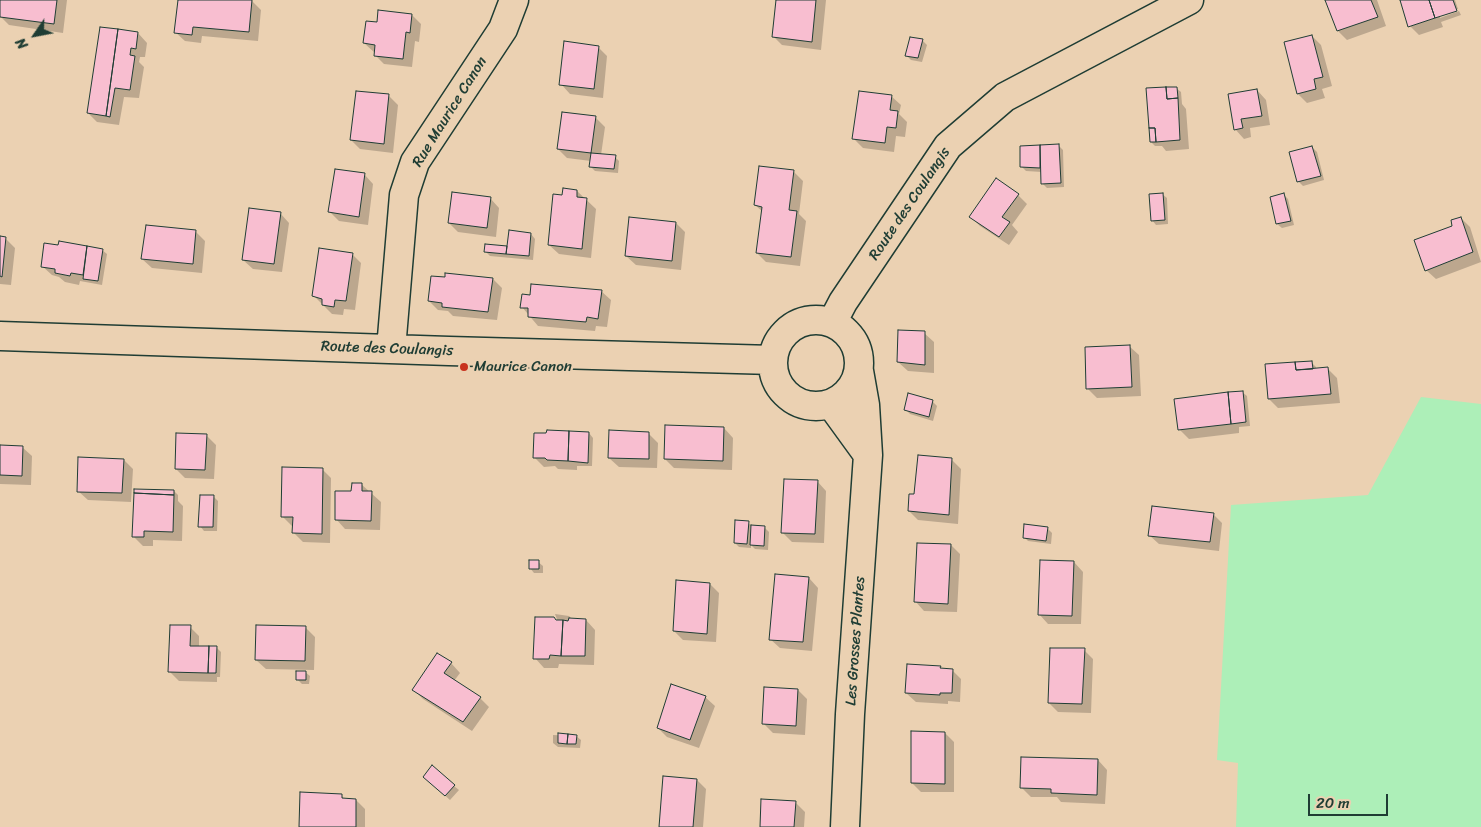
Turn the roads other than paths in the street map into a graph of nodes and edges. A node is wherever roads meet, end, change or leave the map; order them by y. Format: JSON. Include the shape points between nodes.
{"nodes":[{"id":1,"x":514,"y":0,"type":"edge"},
{"id":2,"x":1189,"y":0,"type":"edge"},
{"id":3,"x":832,"y":323,"type":"junction"},
{"id":4,"x":0,"y":336,"type":"edge"},
{"id":5,"x":391,"y":349,"type":"junction"},
{"id":6,"x":773,"y":360,"type":"junction"},
{"id":7,"x":859,"y":371,"type":"junction"},
{"id":8,"x":831,"y":404,"type":"junction"},
{"id":9,"x":868,"y":454,"type":"junction"},
{"id":10,"x":845,"y":827,"type":"edge"}],
"edges":[{"from":1,"to":5,"type":"street","name":"Rue Maurice Canon","via":[[503,29],[415,162],[404,195]]},
{"from":2,"to":3,"type":"street","name":"Route des Coulangis","via":[[1005,97],[948,146]]},
{"from":3,"to":6,"type":"street","via":[[806,321],[794,326],[783,335]]},
{"from":3,"to":7,"type":"street","via":[[851,337],[859,359]]},
{"from":4,"to":5,"type":"street","name":"Route des Coulangis"},
{"from":5,"to":6,"type":"street","name":"Route des Coulangis"},
{"from":6,"to":8,"type":"street","via":[[775,374],[790,398],[803,404]]},
{"from":7,"to":8,"type":"street","via":[[844,396]]},
{"from":7,"to":9,"type":"street","name":"Les Grosses Plantes"},
{"from":8,"to":9,"type":"street"},
{"from":9,"to":10,"type":"street","name":"Les Grosses Plantes"}]}
